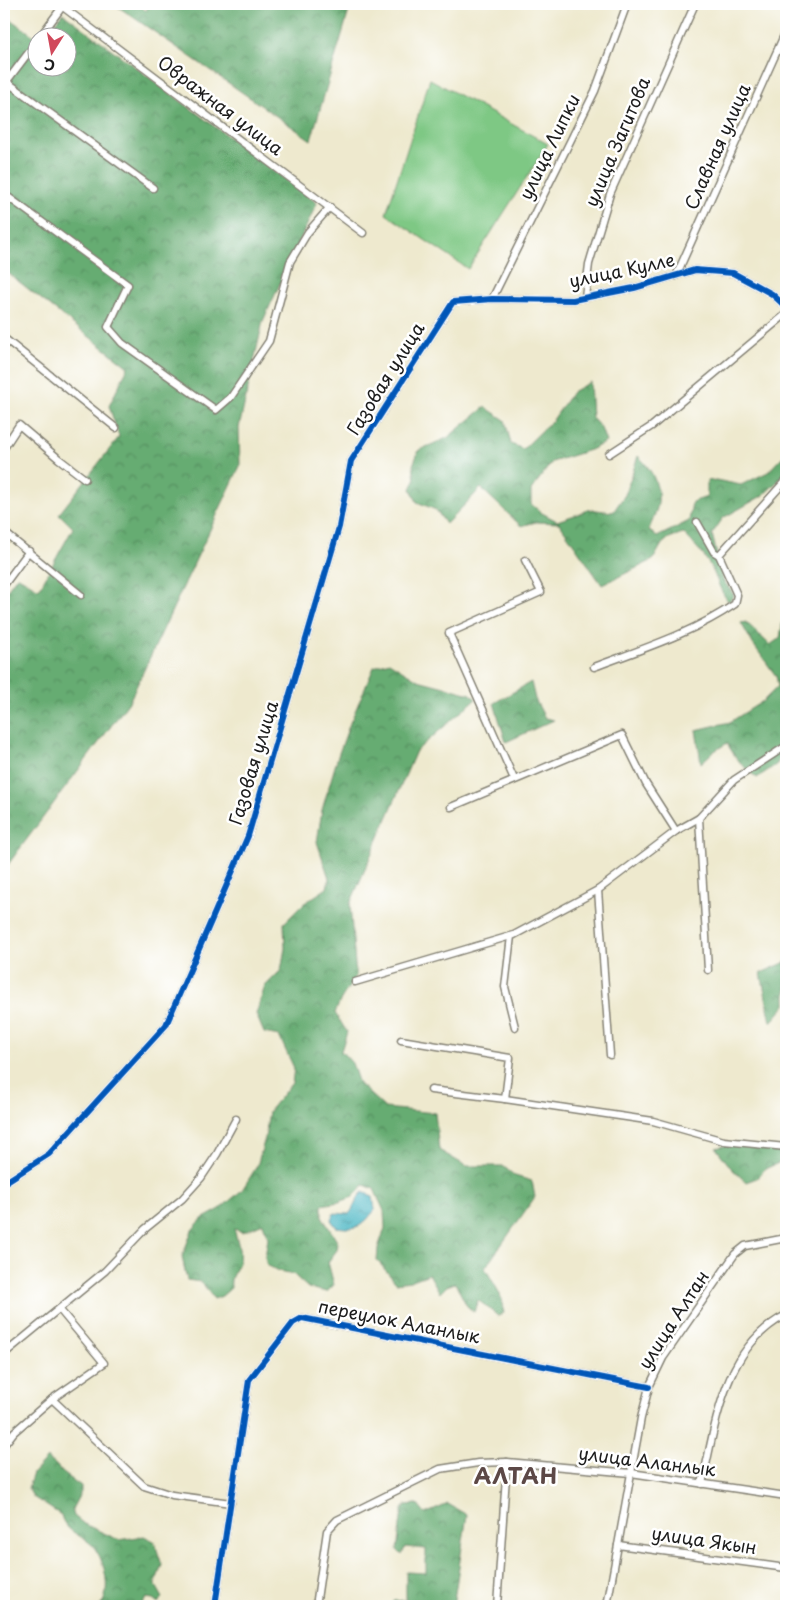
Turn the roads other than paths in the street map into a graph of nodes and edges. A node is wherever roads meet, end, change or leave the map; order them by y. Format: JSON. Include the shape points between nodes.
{"nodes":[{"id":1,"x":627,"y":4,"type":"edge"},
{"id":2,"x":695,"y":4,"type":"edge"},
{"id":3,"x":60,"y":5,"type":"edge"},
{"id":4,"x":45,"y":28,"type":"edge"},
{"id":5,"x":786,"y":31,"type":"edge"},
{"id":6,"x":28,"y":52,"type":"edge"},
{"id":7,"x":5,"y":83,"type":"edge"},
{"id":8,"x":153,"y":188,"type":"dead end"},
{"id":9,"x":4,"y":194,"type":"edge"},
{"id":10,"x":330,"y":207,"type":"junction"},
{"id":11,"x":363,"y":232,"type":"dead end"},
{"id":12,"x":676,"y":276,"type":"junction"},
{"id":13,"x":585,"y":298,"type":"junction"},
{"id":14,"x":492,"y":299,"type":"junction"},
{"id":15,"x":453,"y":302,"type":"joint"},
{"id":16,"x":786,"y":307,"type":"edge"},
{"id":17,"x":786,"y":314,"type":"edge"},
{"id":18,"x":4,"y":338,"type":"edge"},
{"id":19,"x":116,"y":428,"type":"dead end"},
{"id":20,"x":4,"y":448,"type":"edge"},
{"id":21,"x":609,"y":454,"type":"dead end"},
{"id":22,"x":85,"y":479,"type":"dead end"},
{"id":23,"x":786,"y":480,"type":"edge"},
{"id":24,"x":697,"y":522,"type":"dead end"},
{"id":25,"x":4,"y":532,"type":"edge"},
{"id":26,"x":29,"y":551,"type":"junction"},
{"id":27,"x":719,"y":555,"type":"junction"},
{"id":28,"x":525,"y":560,"type":"dead end"},
{"id":29,"x":4,"y":585,"type":"edge"},
{"id":30,"x":81,"y":595,"type":"dead end"},
{"id":31,"x":594,"y":667,"type":"dead end"},
{"id":32,"x":786,"y":749,"type":"edge"},
{"id":33,"x":514,"y":780,"type":"junction"},
{"id":34,"x":451,"y":807,"type":"dead end"},
{"id":35,"x":699,"y":818,"type":"junction"},
{"id":36,"x":676,"y":831,"type":"junction"},
{"id":37,"x":598,"y":890,"type":"junction"},
{"id":38,"x":511,"y":936,"type":"junction"},
{"id":39,"x":708,"y":970,"type":"dead end"},
{"id":40,"x":355,"y":982,"type":"dead end"},
{"id":41,"x":515,"y":1027,"type":"dead end"},
{"id":42,"x":401,"y":1040,"type":"dead end"},
{"id":43,"x":610,"y":1056,"type":"dead end"},
{"id":44,"x":431,"y":1090,"type":"dead end"},
{"id":45,"x":505,"y":1099,"type":"junction"},
{"id":46,"x":236,"y":1119,"type":"dead end"},
{"id":47,"x":786,"y":1147,"type":"edge"},
{"id":48,"x":4,"y":1183,"type":"edge"},
{"id":49,"x":786,"y":1238,"type":"edge"},
{"id":50,"x":60,"y":1310,"type":"junction"},
{"id":51,"x":786,"y":1315,"type":"edge"},
{"id":52,"x":4,"y":1354,"type":"edge"},
{"id":53,"x":649,"y":1387,"type":"junction"},
{"id":54,"x":52,"y":1399,"type":"junction"},
{"id":55,"x":4,"y":1445,"type":"edge"},
{"id":56,"x":507,"y":1462,"type":"junction"},
{"id":57,"x":631,"y":1473,"type":"junction"},
{"id":58,"x":702,"y":1484,"type":"junction"},
{"id":59,"x":786,"y":1496,"type":"edge"},
{"id":60,"x":231,"y":1503,"type":"junction"},
{"id":61,"x":618,"y":1545,"type":"junction"},
{"id":62,"x":786,"y":1568,"type":"edge"},
{"id":63,"x":215,"y":1606,"type":"edge"},
{"id":64,"x":316,"y":1606,"type":"edge"},
{"id":65,"x":497,"y":1606,"type":"edge"},
{"id":66,"x":607,"y":1606,"type":"edge"}],
"edges":[{"from":1,"to":14,"type":"street","name":"улица Липки","via":[[595,91]]},
{"from":2,"to":13,"type":"street","name":"улица Загитова","via":[[610,194],[589,264]]},
{"from":3,"to":4,"type":"street"},
{"from":3,"to":10,"type":"street","name":"Овражная улица"},
{"from":5,"to":12,"type":"street","name":"Славная улица"},
{"from":6,"to":7,"type":"street"},
{"from":7,"to":8,"type":"street"},
{"from":9,"to":10,"type":"street","via":[[128,284],[108,327],[122,342],[216,410],[231,398],[269,341],[290,262],[308,232]]},
{"from":10,"to":11,"type":"street","name":"Овражная улица"},
{"from":12,"to":13,"type":"street","name":"улица Кулле"},
{"from":12,"to":16,"type":"street","name":"улица Кулле","via":[[695,270],[732,273],[772,294]]},
{"from":13,"to":14,"type":"street","name":"улица Кулле"},
{"from":14,"to":15,"type":"street","name":"улица Кулле"},
{"from":15,"to":48,"type":"street","name":"Газовая улица","via":[[351,462],[339,527],[248,836],[166,1025],[49,1154]]},
{"from":17,"to":21,"type":"street","via":[[652,426]]},
{"from":18,"to":19,"type":"street"},
{"from":20,"to":22,"type":"street","via":[[19,425]]},
{"from":23,"to":27,"type":"street"},
{"from":24,"to":27,"type":"street"},
{"from":25,"to":26,"type":"street"},
{"from":26,"to":29,"type":"street"},
{"from":26,"to":30,"type":"street"},
{"from":27,"to":31,"type":"street","via":[[738,595],[735,604],[678,635]]},
{"from":28,"to":33,"type":"street","via":[[541,592],[449,633]]},
{"from":32,"to":35,"type":"street","via":[[734,780]]},
{"from":33,"to":34,"type":"street"},
{"from":33,"to":36,"type":"street","via":[[622,734],[646,784]]},
{"from":35,"to":36,"type":"street"},
{"from":35,"to":39,"type":"street"},
{"from":36,"to":37,"type":"street"},
{"from":37,"to":38,"type":"street"},
{"from":37,"to":43,"type":"street"},
{"from":38,"to":40,"type":"street"},
{"from":38,"to":41,"type":"street","via":[[505,987]]},
{"from":42,"to":45,"type":"street","via":[[510,1058]]},
{"from":44,"to":45,"type":"street"},
{"from":45,"to":47,"type":"street","via":[[652,1122],[724,1141]]},
{"from":46,"to":50,"type":"street","via":[[201,1178],[182,1199],[145,1229],[106,1272]]},
{"from":49,"to":53,"type":"street","name":"улица Алтан","via":[[745,1246],[735,1254],[663,1358]]},
{"from":50,"to":52,"type":"street"},
{"from":50,"to":54,"type":"street","via":[[104,1362]]},
{"from":51,"to":58,"type":"street","via":[[766,1328],[733,1368],[721,1402]]},
{"from":53,"to":57,"type":"street","name":"улица Алтан"},
{"from":53,"to":60,"type":"street","name":"переулок Аланлык","via":[[302,1318],[293,1323],[249,1380]]},
{"from":54,"to":55,"type":"street"},
{"from":54,"to":60,"type":"street","via":[[144,1486],[172,1495]]},
{"from":56,"to":57,"type":"street","name":"улица Аланлык"},
{"from":56,"to":64,"type":"street","name":"улица Аланлык","via":[[440,1470],[337,1520],[327,1531]]},
{"from":56,"to":65,"type":"street"},
{"from":57,"to":58,"type":"street","name":"улица Аланлык"},
{"from":57,"to":61,"type":"street","name":"улица Алтан"},
{"from":58,"to":59,"type":"street","name":"улица Аланлык"},
{"from":60,"to":63,"type":"street","name":"переулок Аланлык"},
{"from":61,"to":62,"type":"street","name":"улица Якын"},
{"from":61,"to":66,"type":"street","name":"улица Алтан"}]}
